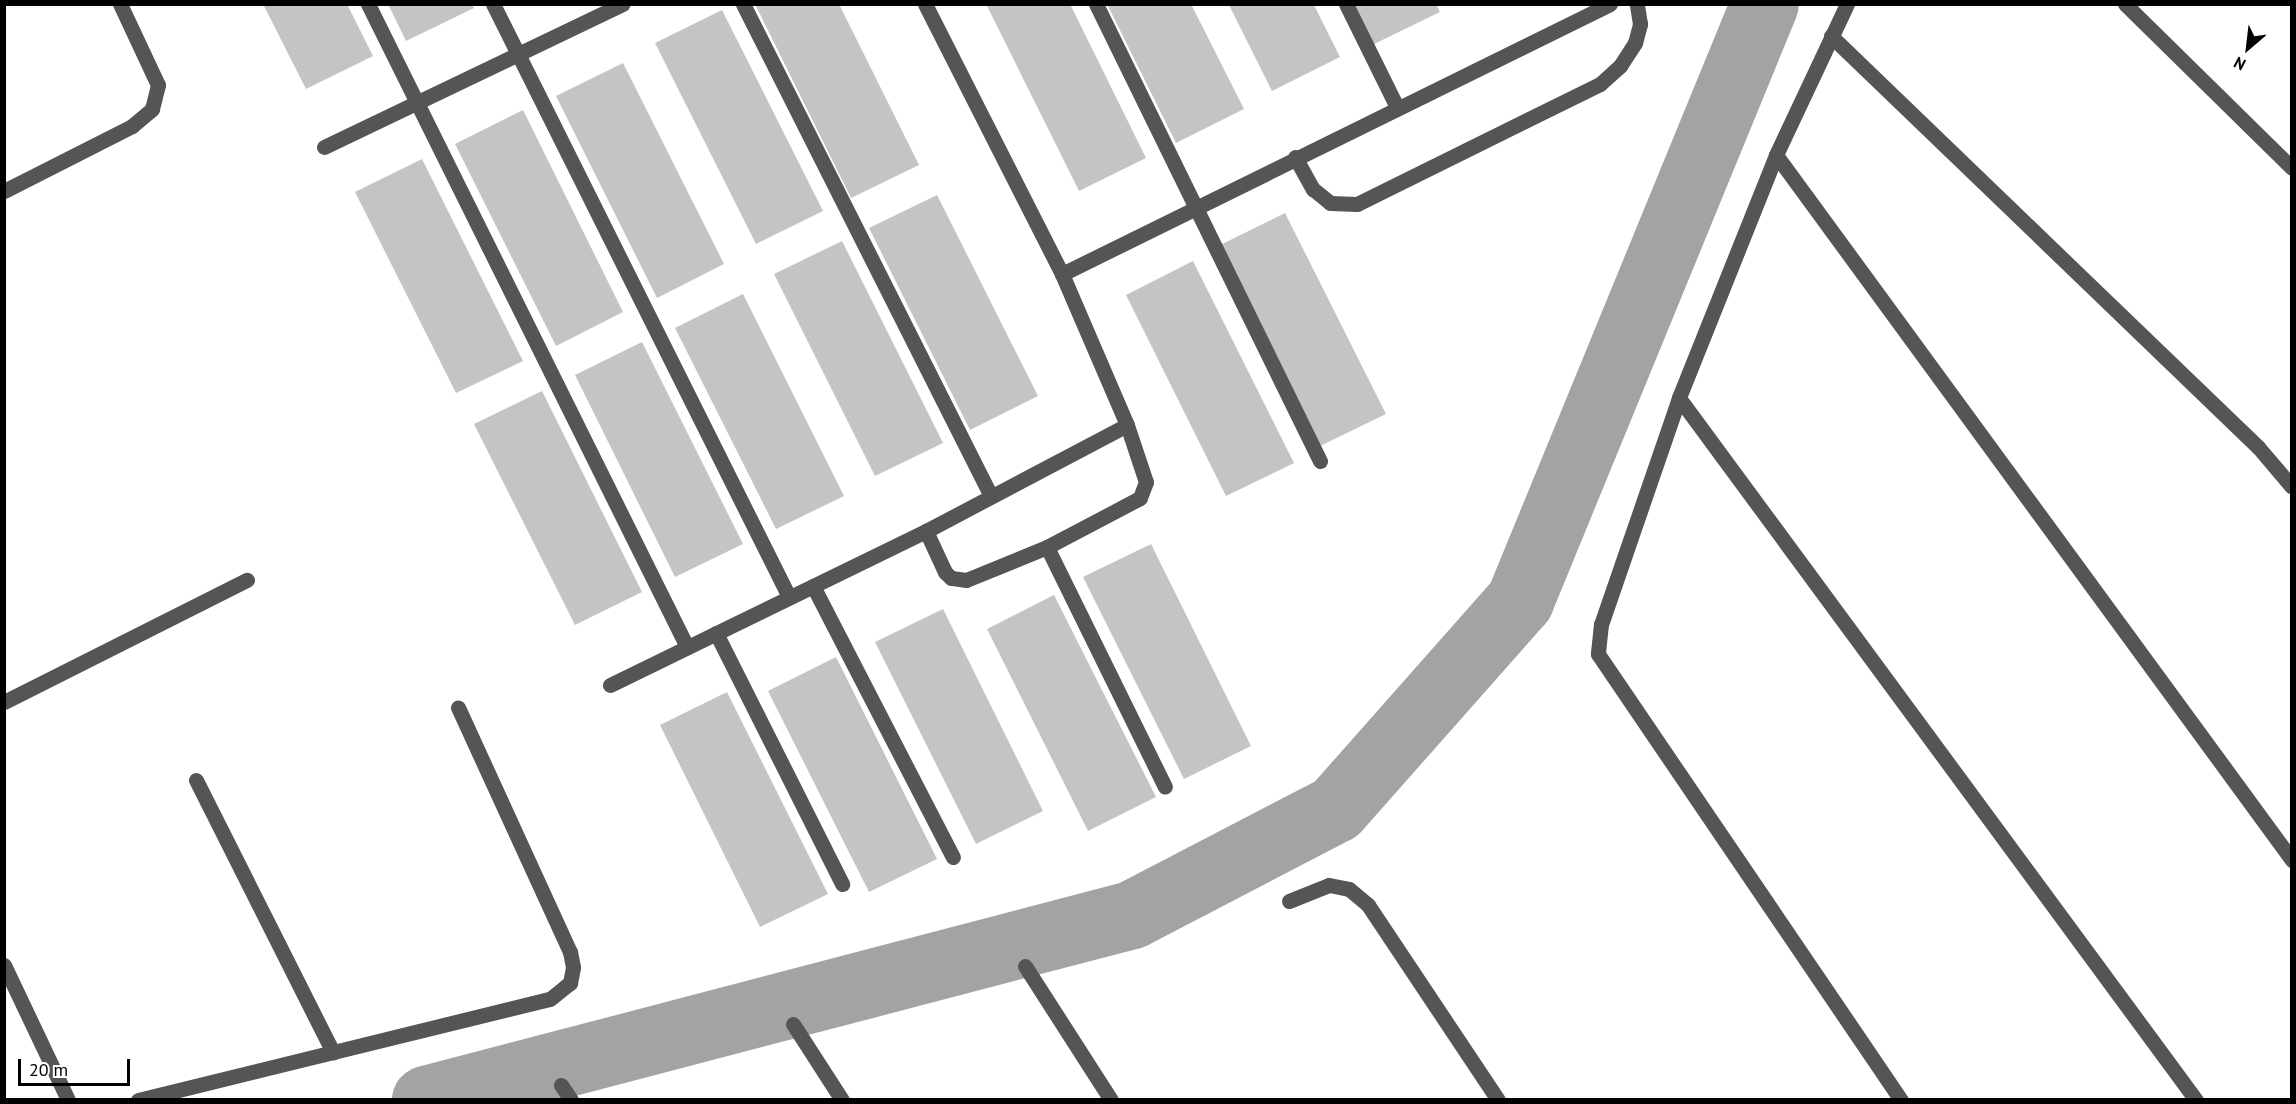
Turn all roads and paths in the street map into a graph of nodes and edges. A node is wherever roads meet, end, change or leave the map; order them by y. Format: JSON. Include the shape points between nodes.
{"nodes":[{"id":1,"x":120,"y":4,"type":"edge"},
{"id":2,"x":368,"y":4,"type":"edge"},
{"id":3,"x":493,"y":4,"type":"edge"},
{"id":4,"x":743,"y":4,"type":"edge"},
{"id":5,"x":925,"y":4,"type":"edge"},
{"id":6,"x":1096,"y":4,"type":"edge"},
{"id":7,"x":1346,"y":4,"type":"edge"},
{"id":8,"x":1637,"y":4,"type":"edge"},
{"id":9,"x":1846,"y":4,"type":"edge"},
{"id":10,"x":2125,"y":4,"type":"edge"},
{"id":11,"x":616,"y":6,"type":"edge"},
{"id":12,"x":1602,"y":6,"type":"edge"},
{"id":13,"x":1831,"y":36,"type":"junction"},
{"id":14,"x":518,"y":54,"type":"junction"},
{"id":15,"x":418,"y":102,"type":"junction"},
{"id":16,"x":1397,"y":107,"type":"junction"},
{"id":17,"x":324,"y":147,"type":"dead end"},
{"id":18,"x":1776,"y":155,"type":"junction"},
{"id":19,"x":1295,"y":157,"type":"junction"},
{"id":20,"x":2292,"y":168,"type":"edge"},
{"id":21,"x":4,"y":191,"type":"edge"},
{"id":22,"x":1196,"y":207,"type":"junction"},
{"id":23,"x":1062,"y":274,"type":"junction"},
{"id":24,"x":1679,"y":398,"type":"junction"},
{"id":25,"x":1127,"y":425,"type":"junction"},
{"id":26,"x":1320,"y":461,"type":"dead end"},
{"id":27,"x":2292,"y":487,"type":"edge"},
{"id":28,"x":991,"y":496,"type":"junction"},
{"id":29,"x":926,"y":531,"type":"junction"},
{"id":30,"x":1047,"y":547,"type":"junction"},
{"id":31,"x":247,"y":580,"type":"dead end"},
{"id":32,"x":813,"y":586,"type":"junction"},
{"id":33,"x":789,"y":597,"type":"junction"},
{"id":34,"x":716,"y":633,"type":"junction"},
{"id":35,"x":687,"y":647,"type":"junction"},
{"id":36,"x":610,"y":685,"type":"dead end"},
{"id":37,"x":4,"y":702,"type":"edge"},
{"id":38,"x":458,"y":707,"type":"dead end"},
{"id":39,"x":196,"y":780,"type":"dead end"},
{"id":40,"x":1165,"y":787,"type":"dead end"},
{"id":41,"x":953,"y":857,"type":"dead end"},
{"id":42,"x":2292,"y":860,"type":"edge"},
{"id":43,"x":842,"y":884,"type":"dead end"},
{"id":44,"x":1290,"y":901,"type":"dead end"},
{"id":45,"x":4,"y":964,"type":"edge"},
{"id":46,"x":1024,"y":966,"type":"dead end"},
{"id":47,"x":793,"y":1024,"type":"dead end"},
{"id":48,"x":333,"y":1052,"type":"junction"},
{"id":49,"x":561,"y":1084,"type":"dead end"},
{"id":50,"x":68,"y":1100,"type":"edge"},
{"id":51,"x":138,"y":1100,"type":"edge"},
{"id":52,"x":571,"y":1100,"type":"edge"},
{"id":53,"x":842,"y":1100,"type":"edge"},
{"id":54,"x":1111,"y":1100,"type":"edge"},
{"id":55,"x":1498,"y":1100,"type":"edge"},
{"id":56,"x":1901,"y":1100,"type":"edge"},
{"id":57,"x":2196,"y":1100,"type":"edge"}],
"edges":[{"from":1,"to":21,"type":"street","via":[[158,85],[152,109],[132,126]]},
{"from":2,"to":15,"type":"street"},
{"from":3,"to":14,"type":"street"},
{"from":4,"to":28,"type":"street"},
{"from":5,"to":23,"type":"street"},
{"from":6,"to":22,"type":"street"},
{"from":7,"to":16,"type":"street"},
{"from":8,"to":19,"type":"street","via":[[1640,24],[1635,43],[1620,66],[1600,84],[1357,204],[1330,203],[1313,189]]},
{"from":9,"to":13,"type":"street"},
{"from":10,"to":20,"type":"street"},
{"from":11,"to":14,"type":"street"},
{"from":12,"to":16,"type":"street"},
{"from":13,"to":18,"type":"street"},
{"from":13,"to":27,"type":"street","via":[[2258,447]]},
{"from":14,"to":15,"type":"street"},
{"from":14,"to":33,"type":"street"},
{"from":15,"to":17,"type":"street"},
{"from":15,"to":35,"type":"street"},
{"from":16,"to":19,"type":"street"},
{"from":18,"to":24,"type":"street"},
{"from":18,"to":42,"type":"street"},
{"from":19,"to":22,"type":"street"},
{"from":22,"to":23,"type":"street"},
{"from":22,"to":26,"type":"street"},
{"from":23,"to":25,"type":"street"},
{"from":24,"to":56,"type":"street","via":[[1601,624],[1598,654]]},
{"from":24,"to":57,"type":"street"},
{"from":25,"to":28,"type":"street"},
{"from":25,"to":30,"type":"street","via":[[1145,474],[1140,498]]},
{"from":28,"to":29,"type":"street"},
{"from":29,"to":30,"type":"street","via":[[945,572],[958,581]]},
{"from":29,"to":32,"type":"street"},
{"from":30,"to":40,"type":"street"},
{"from":31,"to":37,"type":"street"},
{"from":32,"to":33,"type":"street"},
{"from":32,"to":41,"type":"street"},
{"from":33,"to":34,"type":"street"},
{"from":34,"to":35,"type":"street"},
{"from":34,"to":43,"type":"street"},
{"from":35,"to":36,"type":"street"},
{"from":38,"to":48,"type":"street","via":[[570,952],[570,983],[550,999]]},
{"from":39,"to":48,"type":"street"},
{"from":44,"to":55,"type":"street","via":[[1329,885],[1349,889],[1368,905]]},
{"from":45,"to":50,"type":"street"},
{"from":46,"to":54,"type":"street"},
{"from":47,"to":53,"type":"street"},
{"from":48,"to":51,"type":"street"},
{"from":49,"to":52,"type":"street"}]}
